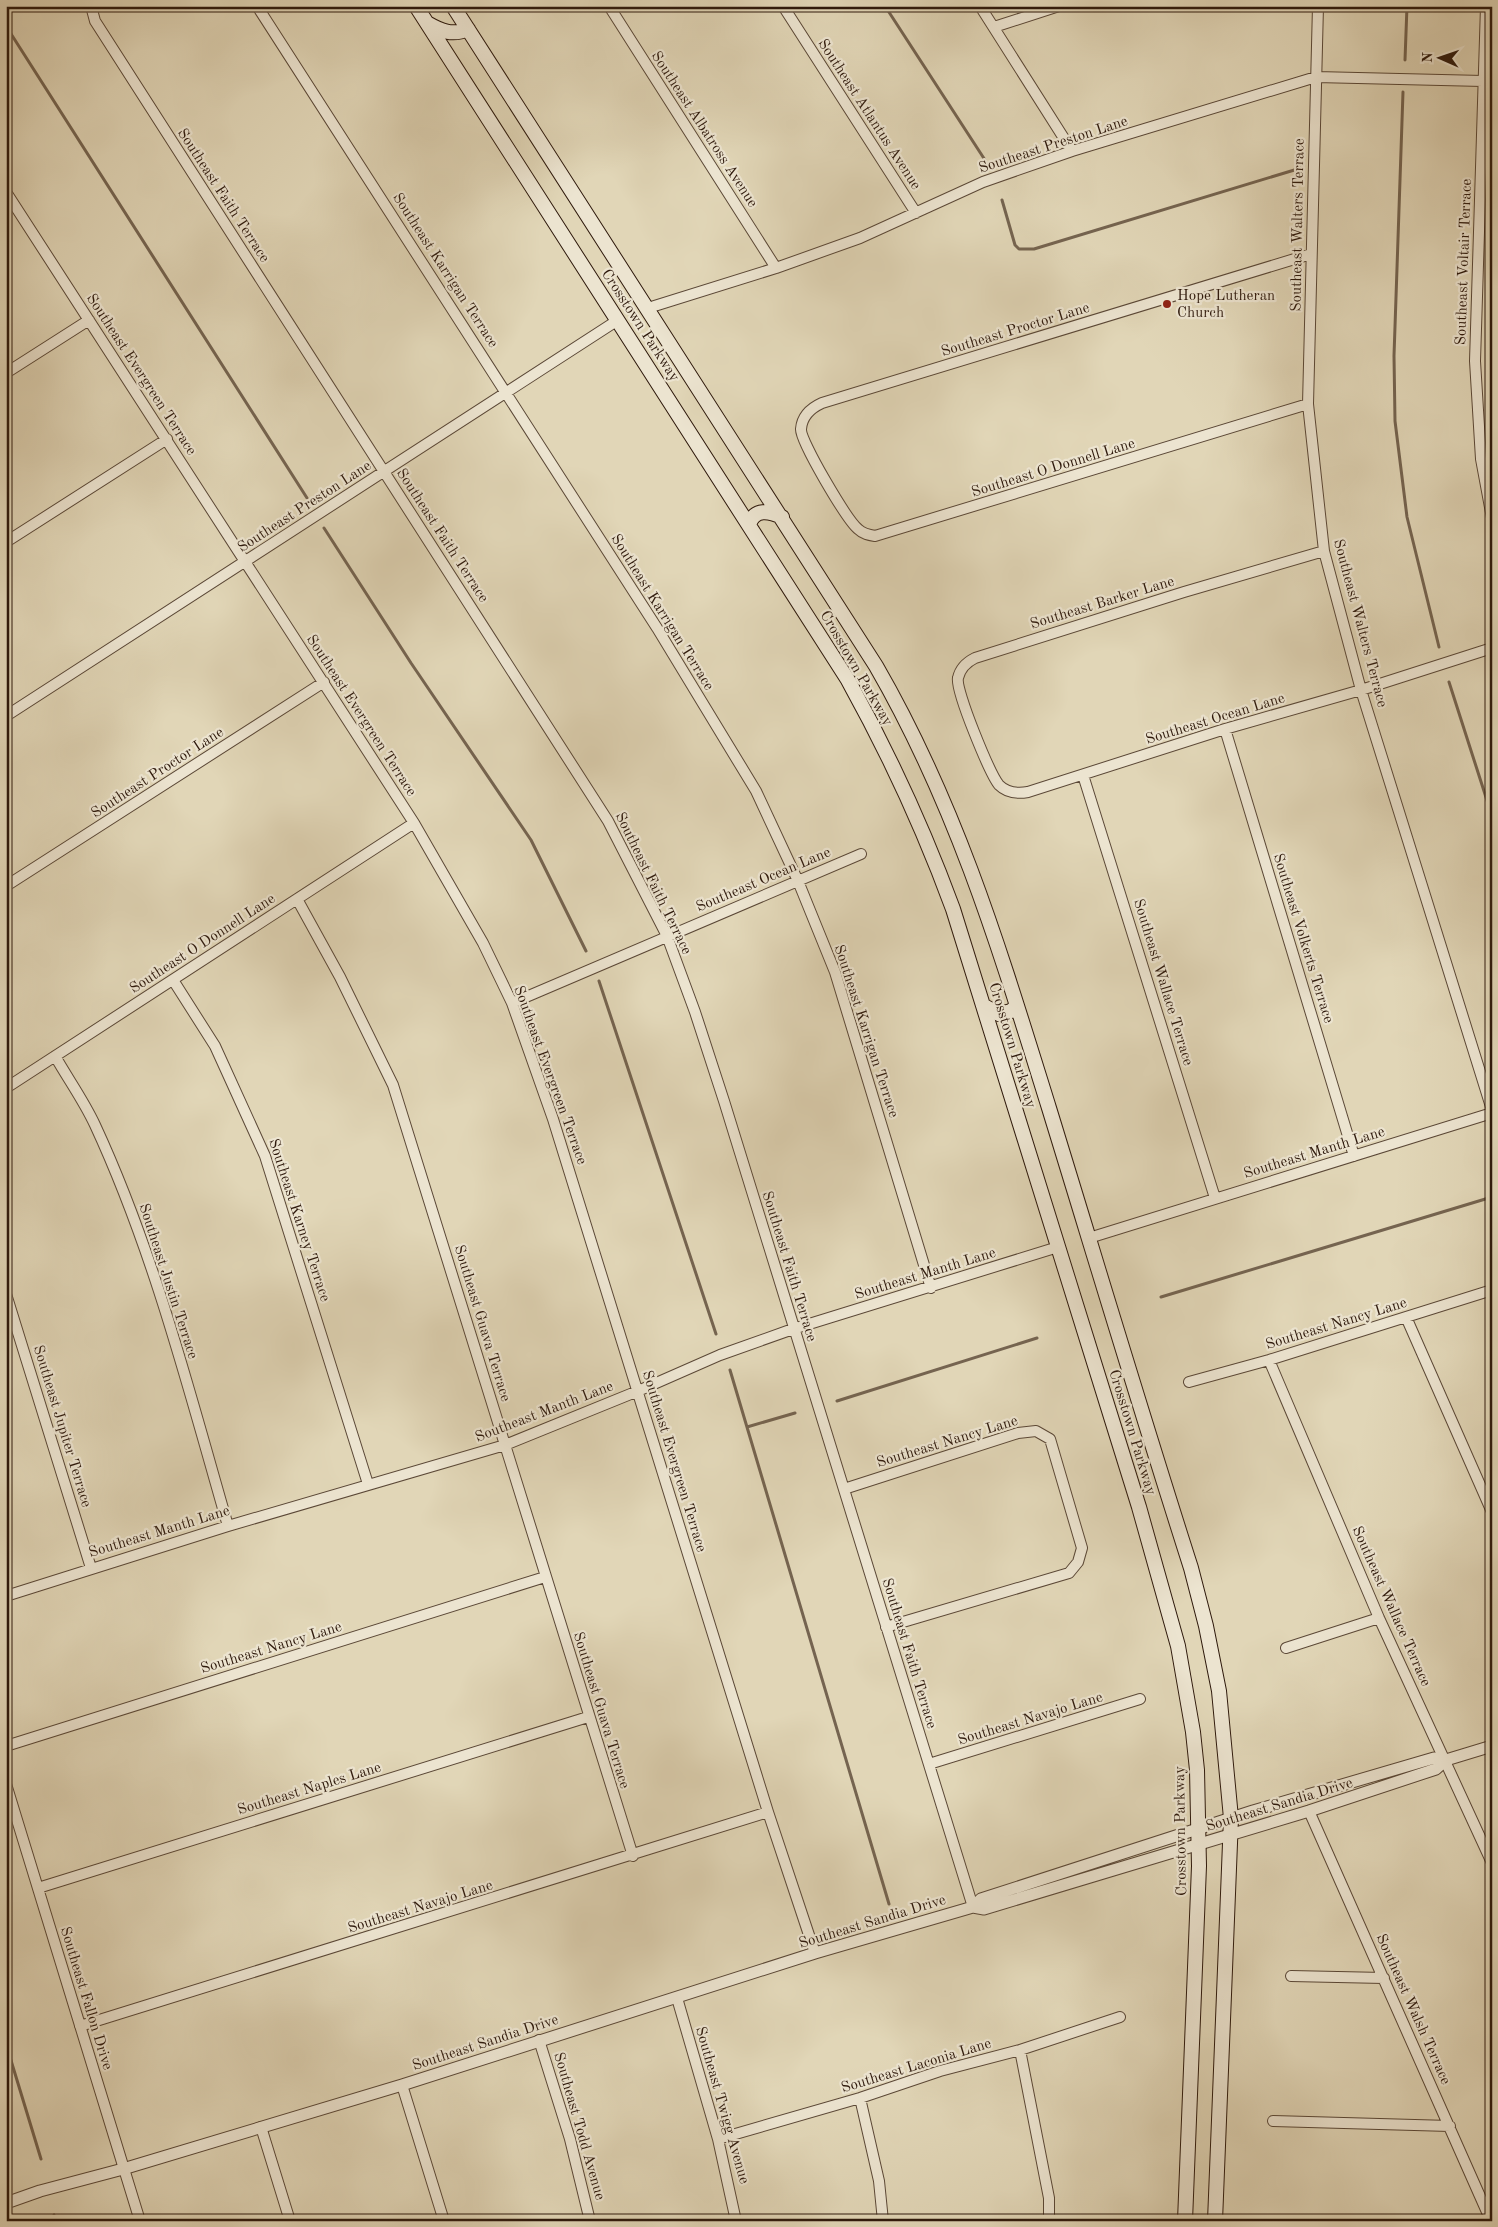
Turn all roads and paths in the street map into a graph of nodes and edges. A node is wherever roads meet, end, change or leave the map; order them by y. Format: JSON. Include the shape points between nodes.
{"nodes":[{"id":1,"x":91,"y":6,"type":"edge"},
{"id":2,"x":257,"y":6,"type":"edge"},
{"id":3,"x":416,"y":6,"type":"edge"},
{"id":4,"x":453,"y":6,"type":"edge"},
{"id":5,"x":609,"y":6,"type":"edge"},
{"id":6,"x":783,"y":6,"type":"edge"},
{"id":7,"x":980,"y":6,"type":"edge"},
{"id":8,"x":1059,"y":6,"type":"edge"},
{"id":9,"x":1318,"y":6,"type":"edge"},
{"id":10,"x":1486,"y":6,"type":"edge"},
{"id":11,"x":426,"y":22,"type":"junction"},
{"id":12,"x":994,"y":27,"type":"junction"},
{"id":13,"x":468,"y":29,"type":"junction"},
{"id":14,"x":1316,"y":77,"type":"junction"},
{"id":15,"x":1483,"y":81,"type":"junction"},
{"id":16,"x":1072,"y":151,"type":"junction"},
{"id":17,"x":7,"y":195,"type":"edge"},
{"id":18,"x":916,"y":212,"type":"junction"},
{"id":19,"x":1311,"y":254,"type":"junction"},
{"id":20,"x":776,"y":268,"type":"junction"},
{"id":21,"x":648,"y":308,"type":"junction"},
{"id":22,"x":89,"y":320,"type":"junction"},
{"id":23,"x":618,"y":320,"type":"junction"},
{"id":24,"x":6,"y":372,"type":"edge"},
{"id":25,"x":507,"y":393,"type":"junction"},
{"id":26,"x":1308,"y":404,"type":"junction"},
{"id":27,"x":167,"y":439,"type":"junction"},
{"id":28,"x":385,"y":472,"type":"junction"},
{"id":29,"x":829,"y":484,"type":"joint"},
{"id":30,"x":782,"y":517,"type":"junction"},
{"id":31,"x":1492,"y":518,"type":"edge"},
{"id":32,"x":749,"y":524,"type":"junction"},
{"id":33,"x":6,"y":542,"type":"edge"},
{"id":34,"x":1324,"y":551,"type":"junction"},
{"id":35,"x":245,"y":563,"type":"junction"},
{"id":36,"x":1492,"y":648,"type":"edge"},
{"id":37,"x":324,"y":682,"type":"junction"},
{"id":38,"x":1361,"y":690,"type":"junction"},
{"id":39,"x":6,"y":716,"type":"edge"},
{"id":40,"x":1225,"y":728,"type":"junction"},
{"id":41,"x":977,"y":736,"type":"joint"},
{"id":42,"x":1083,"y":775,"type":"junction"},
{"id":43,"x":414,"y":822,"type":"junction"},
{"id":44,"x":861,"y":854,"type":"dead end"},
{"id":45,"x":798,"y":881,"type":"junction"},
{"id":46,"x":6,"y":886,"type":"edge"},
{"id":47,"x":297,"y":899,"type":"junction"},
{"id":48,"x":666,"y":936,"type":"junction"},
{"id":49,"x":172,"y":980,"type":"junction"},
{"id":50,"x":512,"y":1003,"type":"junction"},
{"id":51,"x":984,"y":1006,"type":"junction"},
{"id":52,"x":1017,"y":1006,"type":"junction"},
{"id":53,"x":55,"y":1056,"type":"junction"},
{"id":54,"x":6,"y":1088,"type":"edge"},
{"id":55,"x":1492,"y":1111,"type":"edge"},
{"id":56,"x":1354,"y":1156,"type":"junction"},
{"id":57,"x":1215,"y":1198,"type":"junction"},
{"id":58,"x":1088,"y":1238,"type":"junction"},
{"id":59,"x":1058,"y":1247,"type":"junction"},
{"id":60,"x":931,"y":1288,"type":"junction"},
{"id":61,"x":1492,"y":1290,"type":"edge"},
{"id":62,"x":6,"y":1294,"type":"edge"},
{"id":63,"x":1406,"y":1317,"type":"junction"},
{"id":64,"x":793,"y":1329,"type":"junction"},
{"id":65,"x":1269,"y":1360,"type":"junction"},
{"id":66,"x":1189,"y":1382,"type":"dead end"},
{"id":67,"x":638,"y":1392,"type":"junction"},
{"id":68,"x":505,"y":1445,"type":"junction"},
{"id":69,"x":368,"y":1484,"type":"junction"},
{"id":70,"x":844,"y":1489,"type":"junction"},
{"id":71,"x":1492,"y":1512,"type":"edge"},
{"id":72,"x":228,"y":1526,"type":"junction"},
{"id":73,"x":92,"y":1568,"type":"junction"},
{"id":74,"x":545,"y":1577,"type":"junction"},
{"id":75,"x":6,"y":1596,"type":"edge"},
{"id":76,"x":1379,"y":1618,"type":"junction"},
{"id":77,"x":886,"y":1627,"type":"junction"},
{"id":78,"x":1286,"y":1648,"type":"dead end"},
{"id":79,"x":1140,"y":1700,"type":"dead end"},
{"id":80,"x":588,"y":1717,"type":"junction"},
{"id":81,"x":6,"y":1746,"type":"edge"},
{"id":82,"x":1492,"y":1746,"type":"edge"},
{"id":83,"x":1446,"y":1760,"type":"junction"},
{"id":84,"x":929,"y":1764,"type":"junction"},
{"id":85,"x":6,"y":1784,"type":"edge"},
{"id":86,"x":1310,"y":1811,"type":"junction"},
{"id":87,"x":768,"y":1812,"type":"junction"},
{"id":88,"x":1231,"y":1818,"type":"junction"},
{"id":89,"x":1199,"y":1828,"type":"junction"},
{"id":90,"x":1232,"y":1834,"type":"junction"},
{"id":91,"x":1199,"y":1844,"type":"junction"},
{"id":92,"x":633,"y":1856,"type":"junction"},
{"id":93,"x":1492,"y":1862,"type":"edge"},
{"id":94,"x":38,"y":1888,"type":"junction"},
{"id":95,"x":973,"y":1907,"type":"junction"},
{"id":96,"x":815,"y":1954,"type":"junction"},
{"id":97,"x":1291,"y":1976,"type":"dead end"},
{"id":98,"x":1384,"y":1978,"type":"junction"},
{"id":99,"x":677,"y":1998,"type":"junction"},
{"id":100,"x":1120,"y":2017,"type":"dead end"},
{"id":101,"x":80,"y":2026,"type":"junction"},
{"id":102,"x":539,"y":2040,"type":"junction"},
{"id":103,"x":1020,"y":2050,"type":"junction"},
{"id":104,"x":402,"y":2085,"type":"junction"},
{"id":105,"x":860,"y":2098,"type":"junction"},
{"id":106,"x":1273,"y":2121,"type":"dead end"},
{"id":107,"x":1450,"y":2126,"type":"junction"},
{"id":108,"x":261,"y":2127,"type":"junction"},
{"id":109,"x":718,"y":2139,"type":"junction"},
{"id":110,"x":123,"y":2169,"type":"junction"},
{"id":111,"x":6,"y":2203,"type":"edge"},
{"id":112,"x":140,"y":2221,"type":"edge"},
{"id":113,"x":290,"y":2221,"type":"edge"},
{"id":114,"x":444,"y":2221,"type":"edge"},
{"id":115,"x":590,"y":2221,"type":"edge"},
{"id":116,"x":736,"y":2221,"type":"edge"},
{"id":117,"x":883,"y":2221,"type":"edge"},
{"id":118,"x":1049,"y":2221,"type":"edge"},
{"id":119,"x":1185,"y":2221,"type":"edge"},
{"id":120,"x":1215,"y":2221,"type":"edge"},
{"id":121,"x":1491,"y":2221,"type":"edge"}],
"edges":[{"from":1,"to":28,"type":"street","name":"Southeast Faith Terrace","via":[[95,20]]},
{"from":2,"to":25,"type":"street","name":"Southeast Karrigan Terrace"},
{"from":3,"to":11,"type":"main road","name":"Crosstown Parkway"},
{"from":4,"to":13,"type":"main road","name":"Crosstown Parkway"},
{"from":5,"to":20,"type":"street","name":"Southeast Albatross Avenue"},
{"from":6,"to":18,"type":"street","name":"Southeast Atlantus Avenue"},
{"from":7,"to":12,"type":"street"},
{"from":8,"to":12,"type":"street"},
{"from":9,"to":14,"type":"street","name":"Southeast Walters Terrace"},
{"from":10,"to":15,"type":"street","name":"Southeast Voltair Terrace"},
{"from":11,"to":13,"type":"main road","via":[[451,34]]},
{"from":11,"to":23,"type":"main road","name":"Crosstown Parkway"},
{"from":12,"to":16,"type":"street"},
{"from":13,"to":21,"type":"main road","name":"Crosstown Parkway"},
{"from":14,"to":15,"type":"street","name":"Southeast Preston Lane"},
{"from":14,"to":16,"type":"street","name":"Southeast Preston Lane"},
{"from":14,"to":19,"type":"street","name":"Southeast Walters Terrace"},
{"from":15,"to":31,"type":"street","name":"Southeast Voltair Terrace","via":[[1475,361],[1481,459]]},
{"from":16,"to":18,"type":"street","name":"Southeast Preston Lane","via":[[983,182]]},
{"from":17,"to":22,"type":"street","name":"Southeast Evergreen Terrace"},
{"from":18,"to":20,"type":"street","name":"Southeast Preston Lane","via":[[860,238]]},
{"from":19,"to":26,"type":"street","name":"Southeast Walters Terrace"},
{"from":19,"to":29,"type":"street","name":"Southeast Proctor Lane","via":[[814,406],[803,420],[802,438]]},
{"from":20,"to":21,"type":"street","name":"Southeast Preston Lane"},
{"from":21,"to":30,"type":"main road","name":"Crosstown Parkway"},
{"from":22,"to":24,"type":"street"},
{"from":22,"to":27,"type":"street","name":"Southeast Evergreen Terrace"},
{"from":23,"to":25,"type":"street","name":"Southeast Preston Lane"},
{"from":23,"to":32,"type":"main road","name":"Crosstown Parkway"},
{"from":25,"to":28,"type":"street","name":"Southeast Preston Lane"},
{"from":25,"to":45,"type":"street","name":"Southeast Karrigan Terrace","via":[[657,628],[756,791]]},
{"from":26,"to":29,"type":"street","name":"Southeast O Donnell Lane","via":[[883,535],[869,536],[856,528]]},
{"from":26,"to":34,"type":"street","name":"Southeast Walters Terrace"},
{"from":27,"to":33,"type":"street"},
{"from":27,"to":35,"type":"street","name":"Southeast Evergreen Terrace"},
{"from":28,"to":35,"type":"street","name":"Southeast Preston Lane"},
{"from":28,"to":48,"type":"street","name":"Southeast Faith Terrace","via":[[608,821]]},
{"from":30,"to":32,"type":"main road","via":[[760,512],[751,518]]},
{"from":30,"to":52,"type":"main road","name":"Crosstown Parkway","via":[[876,666],[923,754],[975,876]]},
{"from":32,"to":51,"type":"main road","name":"Crosstown Parkway","via":[[848,680],[885,750],[932,854]]},
{"from":34,"to":38,"type":"street","name":"Southeast Walters Terrace"},
{"from":34,"to":41,"type":"street","name":"Southeast Barker Lane","via":[[974,658],[962,669],[957,687]]},
{"from":35,"to":37,"type":"street","name":"Southeast Evergreen Terrace"},
{"from":35,"to":39,"type":"street","name":"Southeast Preston Lane"},
{"from":36,"to":38,"type":"street","name":"Southeast Ocean Lane"},
{"from":37,"to":43,"type":"street","name":"Southeast Evergreen Terrace"},
{"from":37,"to":46,"type":"street","name":"Southeast Proctor Lane"},
{"from":38,"to":40,"type":"street","name":"Southeast Ocean Lane"},
{"from":38,"to":55,"type":"street","name":"Southeast Walters Terrace"},
{"from":40,"to":42,"type":"street","name":"Southeast Ocean Lane"},
{"from":40,"to":56,"type":"street","name":"Southeast Volkerts Terrace"},
{"from":41,"to":42,"type":"street","name":"Southeast Ocean Lane","via":[[999,784],[1013,793],[1028,792]]},
{"from":42,"to":57,"type":"street","name":"Southeast Wallace Terrace"},
{"from":43,"to":47,"type":"street","name":"Southeast O Donnell Lane"},
{"from":43,"to":50,"type":"street","name":"Southeast Evergreen Terrace","via":[[483,943]]},
{"from":44,"to":45,"type":"street","name":"Southeast Ocean Lane"},
{"from":45,"to":48,"type":"street","name":"Southeast Ocean Lane"},
{"from":45,"to":60,"type":"street","name":"Southeast Karrigan Terrace","via":[[835,972]]},
{"from":47,"to":49,"type":"street","name":"Southeast O Donnell Lane"},
{"from":47,"to":68,"type":"street","name":"Southeast Guava Terrace","via":[[340,977],[392,1085]]},
{"from":48,"to":50,"type":"street","name":"Southeast Ocean Lane"},
{"from":48,"to":64,"type":"street","name":"Southeast Faith Terrace","via":[[721,1092]]},
{"from":49,"to":53,"type":"street","name":"Southeast O Donnell Lane"},
{"from":49,"to":69,"type":"street","name":"Southeast Karney Terrace","via":[[215,1046],[266,1156]]},
{"from":50,"to":67,"type":"street","name":"Southeast Evergreen Terrace","via":[[554,1119]]},
{"from":51,"to":52,"type":"main road","via":[[999,1014]]},
{"from":51,"to":59,"type":"main road","name":"Crosstown Parkway"},
{"from":52,"to":58,"type":"main road","name":"Crosstown Parkway"},
{"from":53,"to":54,"type":"street","name":"Southeast O Donnell Lane"},
{"from":53,"to":72,"type":"street","name":"Southeast Justin Terrace","via":[[94,1123],[138,1229]]},
{"from":55,"to":56,"type":"street","name":"Southeast Manth Lane"},
{"from":56,"to":57,"type":"street","name":"Southeast Manth Lane"},
{"from":57,"to":58,"type":"street","name":"Southeast Manth Lane"},
{"from":58,"to":88,"type":"main road","name":"Crosstown Parkway","via":[[1191,1568],[1206,1626],[1223,1722]]},
{"from":59,"to":60,"type":"street","name":"Southeast Manth Lane"},
{"from":59,"to":89,"type":"main road","name":"Crosstown Parkway","via":[[1176,1638],[1193,1732]]},
{"from":60,"to":64,"type":"street","name":"Southeast Manth Lane"},
{"from":61,"to":63,"type":"street","name":"Southeast Nancy Lane"},
{"from":62,"to":73,"type":"street","name":"Southeast Jupiter Terrace"},
{"from":63,"to":65,"type":"street","name":"Southeast Nancy Lane"},
{"from":63,"to":71,"type":"street"},
{"from":64,"to":67,"type":"street","name":"Southeast Manth Lane","via":[[720,1355]]},
{"from":64,"to":70,"type":"street","name":"Southeast Faith Terrace"},
{"from":65,"to":66,"type":"street","name":"Southeast Nancy Lane"},
{"from":65,"to":76,"type":"street","name":"Southeast Wallace Terrace"},
{"from":67,"to":68,"type":"street","name":"Southeast Manth Lane"},
{"from":67,"to":87,"type":"street","name":"Southeast Evergreen Terrace"},
{"from":68,"to":69,"type":"street","name":"Southeast Manth Lane"},
{"from":68,"to":74,"type":"street","name":"Southeast Guava Terrace"},
{"from":69,"to":72,"type":"street","name":"Southeast Manth Lane"},
{"from":70,"to":77,"type":"street","name":"Southeast Faith Terrace"},
{"from":70,"to":77,"type":"street","name":"Southeast Nancy Lane","via":[[1018,1433],[1036,1431],[1050,1439],[1082,1548],[1078,1562],[1069,1573]]},
{"from":72,"to":73,"type":"street","name":"Southeast Manth Lane"},
{"from":73,"to":75,"type":"street","name":"Southeast Manth Lane"},
{"from":74,"to":80,"type":"street","name":"Southeast Guava Terrace"},
{"from":74,"to":81,"type":"street","name":"Southeast Nancy Lane"},
{"from":76,"to":78,"type":"street"},
{"from":76,"to":83,"type":"street","name":"Southeast Wallace Terrace"},
{"from":77,"to":84,"type":"street","name":"Southeast Faith Terrace"},
{"from":79,"to":84,"type":"street","name":"Southeast Navajo Lane"},
{"from":80,"to":92,"type":"street","name":"Southeast Guava Terrace"},
{"from":80,"to":94,"type":"street","name":"Southeast Naples Lane"},
{"from":82,"to":83,"type":"street","name":"Southeast Sandia Drive"},
{"from":83,"to":86,"type":"street","name":"Southeast Sandia Drive","via":[[1436,1770]]},
{"from":83,"to":88,"type":"street","name":"Southeast Sandia Drive","via":[[1434,1758]]},
{"from":83,"to":93,"type":"street","name":"Southeast Wallace Terrace"},
{"from":84,"to":95,"type":"street","name":"Southeast Faith Terrace"},
{"from":85,"to":94,"type":"street","name":"Southeast Fallon Drive"},
{"from":86,"to":90,"type":"street","name":"Southeast Sandia Drive"},
{"from":86,"to":98,"type":"street","name":"Southeast Walsh Terrace"},
{"from":87,"to":92,"type":"street","name":"Southeast Navajo Lane"},
{"from":87,"to":96,"type":"street","name":"Southeast Evergreen Terrace"},
{"from":88,"to":89,"type":"street","name":"Southeast Sandia Drive"},
{"from":88,"to":90,"type":"main road","name":"Crosstown Parkway"},
{"from":89,"to":91,"type":"main road","name":"Crosstown Parkway"},
{"from":89,"to":95,"type":"street","name":"Southeast Sandia Drive","via":[[981,1900]]},
{"from":90,"to":91,"type":"street","name":"Southeast Sandia Drive"},
{"from":90,"to":120,"type":"main road","name":"Crosstown Parkway"},
{"from":91,"to":95,"type":"street","name":"Southeast Sandia Drive","via":[[984,1909]]},
{"from":91,"to":119,"type":"main road","name":"Crosstown Parkway"},
{"from":92,"to":101,"type":"street","name":"Southeast Navajo Lane"},
{"from":94,"to":101,"type":"street","name":"Southeast Fallon Drive"},
{"from":95,"to":96,"type":"street","name":"Southeast Sandia Drive"},
{"from":96,"to":99,"type":"street","name":"Southeast Sandia Drive"},
{"from":97,"to":98,"type":"street"},
{"from":98,"to":107,"type":"street","name":"Southeast Walsh Terrace"},
{"from":99,"to":102,"type":"street","name":"Southeast Sandia Drive"},
{"from":99,"to":109,"type":"street","name":"Southeast Twigg Avenue"},
{"from":100,"to":103,"type":"street","name":"Southeast Laconia Lane"},
{"from":101,"to":110,"type":"street","name":"Southeast Fallon Drive"},
{"from":102,"to":104,"type":"street","name":"Southeast Sandia Drive"},
{"from":102,"to":115,"type":"street","name":"Southeast Todd Avenue","via":[[570,2139]]},
{"from":103,"to":105,"type":"street","name":"Southeast Laconia Lane","via":[[940,2071]]},
{"from":103,"to":118,"type":"street","via":[[1049,2198]]},
{"from":104,"to":108,"type":"street","name":"Southeast Sandia Drive"},
{"from":104,"to":114,"type":"street"},
{"from":105,"to":109,"type":"street","name":"Southeast Laconia Lane"},
{"from":105,"to":117,"type":"street","via":[[879,2181]]},
{"from":106,"to":107,"type":"street"},
{"from":107,"to":121,"type":"street","name":"Southeast Walsh Terrace"},
{"from":108,"to":110,"type":"street","name":"Southeast Sandia Drive"},
{"from":108,"to":113,"type":"street"},
{"from":109,"to":116,"type":"street","name":"Southeast Twigg Avenue"},
{"from":110,"to":111,"type":"street","name":"Southeast Sandia Drive"},
{"from":110,"to":112,"type":"street","name":"Southeast Fallon Drive"}]}
